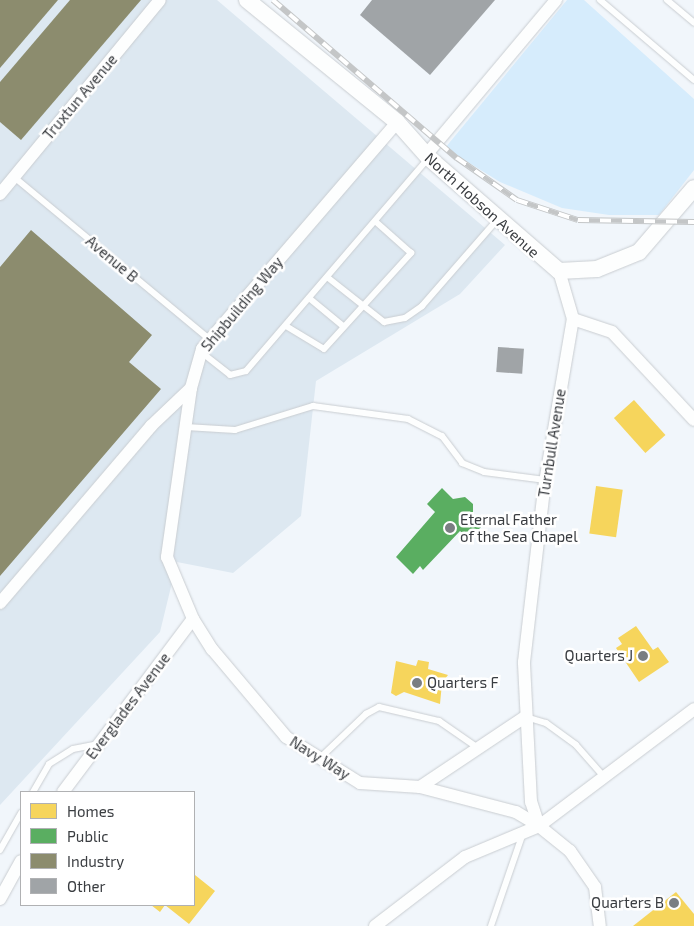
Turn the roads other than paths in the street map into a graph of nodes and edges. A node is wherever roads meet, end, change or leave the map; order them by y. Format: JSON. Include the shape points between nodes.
{"nodes":[{"id":1,"x":160,"y":0,"type":"edge"},
{"id":2,"x":556,"y":0,"type":"edge"},
{"id":3,"x":600,"y":0,"type":"edge"},
{"id":4,"x":667,"y":0,"type":"edge"},
{"id":5,"x":252,"y":1,"type":"edge"},
{"id":6,"x":694,"y":23,"type":"edge"},
{"id":7,"x":694,"y":80,"type":"edge"},
{"id":8,"x":396,"y":122,"type":"junction"},
{"id":9,"x":427,"y":157,"type":"junction"},
{"id":10,"x":14,"y":177,"type":"junction"},
{"id":11,"x":694,"y":188,"type":"edge"},
{"id":12,"x":0,"y":194,"type":"edge"},
{"id":13,"x":498,"y":220,"type":"junction"},
{"id":14,"x":375,"y":221,"type":"junction"},
{"id":15,"x":559,"y":271,"type":"junction"},
{"id":16,"x":327,"y":277,"type":"junction"},
{"id":17,"x":309,"y":298,"type":"junction"},
{"id":18,"x":362,"y":307,"type":"junction"},
{"id":19,"x":573,"y":319,"type":"junction"},
{"id":20,"x":286,"y":326,"type":"junction"},
{"id":21,"x":344,"y":327,"type":"junction"},
{"id":22,"x":210,"y":340,"type":"junction"},
{"id":23,"x":201,"y":352,"type":"junction"},
{"id":24,"x":191,"y":388,"type":"junction"},
{"id":25,"x":694,"y":420,"type":"edge"},
{"id":26,"x":186,"y":427,"type":"junction"},
{"id":27,"x":546,"y":480,"type":"junction"},
{"id":28,"x":0,"y":602,"type":"edge"},
{"id":29,"x":193,"y":619,"type":"junction"},
{"id":30,"x":694,"y":709,"type":"edge"},
{"id":31,"x":525,"y":717,"type":"junction"},
{"id":32,"x":99,"y":744,"type":"junction"},
{"id":33,"x":481,"y":750,"type":"junction"},
{"id":34,"x":320,"y":759,"type":"junction"},
{"id":35,"x":605,"y":779,"type":"junction"},
{"id":36,"x":420,"y":788,"type":"junction"},
{"id":37,"x":34,"y":791,"type":"edge"},
{"id":38,"x":64,"y":791,"type":"edge"},
{"id":39,"x":20,"y":815,"type":"edge"},
{"id":40,"x":539,"y":826,"type":"junction"},
{"id":41,"x":523,"y":833,"type":"junction"},
{"id":42,"x":0,"y":850,"type":"edge"},
{"id":43,"x":20,"y":863,"type":"edge"},
{"id":44,"x":0,"y":899,"type":"edge"},
{"id":45,"x":375,"y":926,"type":"edge"},
{"id":46,"x":491,"y":926,"type":"edge"},
{"id":47,"x":600,"y":926,"type":"edge"}],
"edges":[{"from":1,"to":10,"type":"street","name":"Truxtun Avenue"},
{"from":2,"to":9,"type":"street"},
{"from":3,"to":7,"type":"lane"},
{"from":4,"to":6,"type":"lane"},
{"from":5,"to":8,"type":"street","name":"North Hobson Avenue"},
{"from":8,"to":9,"type":"street","name":"North Hobson Avenue"},
{"from":8,"to":22,"type":"street","name":"Shipbuilding Way"},
{"from":9,"to":13,"type":"street","name":"North Hobson Avenue"},
{"from":9,"to":14,"type":"lane"},
{"from":10,"to":12,"type":"street","name":"Truxtun Avenue"},
{"from":10,"to":22,"type":"lane","name":"Avenue B"},
{"from":11,"to":15,"type":"street","via":[[640,252],[597,270]]},
{"from":13,"to":15,"type":"street","name":"North Hobson Avenue"},
{"from":13,"to":18,"type":"lane","via":[[414,313],[384,322]]},
{"from":14,"to":16,"type":"lane"},
{"from":14,"to":18,"type":"lane","via":[[411,253]]},
{"from":15,"to":19,"type":"street"},
{"from":16,"to":17,"type":"lane"},
{"from":16,"to":18,"type":"lane"},
{"from":17,"to":20,"type":"lane"},
{"from":17,"to":21,"type":"lane"},
{"from":18,"to":21,"type":"lane"},
{"from":19,"to":25,"type":"street","via":[[612,332]]},
{"from":19,"to":27,"type":"street","name":"Turnbull Avenue"},
{"from":20,"to":21,"type":"lane","via":[[324,349]]},
{"from":20,"to":23,"type":"lane","via":[[238,375],[223,371]]},
{"from":22,"to":23,"type":"street","name":"Shipbuilding Way"},
{"from":23,"to":24,"type":"street","name":"Shipbuilding Way"},
{"from":24,"to":26,"type":"street","name":"Navy Way"},
{"from":24,"to":28,"type":"street","via":[[151,426]]},
{"from":26,"to":27,"type":"lane","via":[[235,430],[313,406],[408,419],[442,436],[462,463],[484,472]]},
{"from":26,"to":29,"type":"street","name":"Navy Way","via":[[167,557]]},
{"from":27,"to":31,"type":"street","name":"Turnbull Avenue","via":[[524,662]]},
{"from":29,"to":32,"type":"street","name":"Everglades Avenue"},
{"from":29,"to":34,"type":"street","name":"Navy Way","via":[[229,672],[286,737]]},
{"from":30,"to":35,"type":"street"},
{"from":31,"to":33,"type":"street"},
{"from":31,"to":35,"type":"lane","via":[[546,723],[576,745]]},
{"from":31,"to":40,"type":"street","name":"Turnbull Avenue","via":[[532,802]]},
{"from":32,"to":37,"type":"lane","via":[[73,749],[49,764]]},
{"from":32,"to":38,"type":"street","name":"Everglades Avenue"},
{"from":33,"to":34,"type":"lane","via":[[439,721],[379,707],[366,714]]},
{"from":33,"to":36,"type":"street"},
{"from":34,"to":36,"type":"street","name":"Navy Way","via":[[360,783]]},
{"from":35,"to":40,"type":"street"},
{"from":36,"to":40,"type":"street","name":"Navy Way","via":[[516,812]]},
{"from":39,"to":42,"type":"lane"},
{"from":40,"to":41,"type":"street"},
{"from":40,"to":47,"type":"street","name":"Navy Way","via":[[570,851],[595,887]]},
{"from":41,"to":45,"type":"street","via":[[466,857]]},
{"from":41,"to":46,"type":"lane"},
{"from":43,"to":44,"type":"street"}]}
